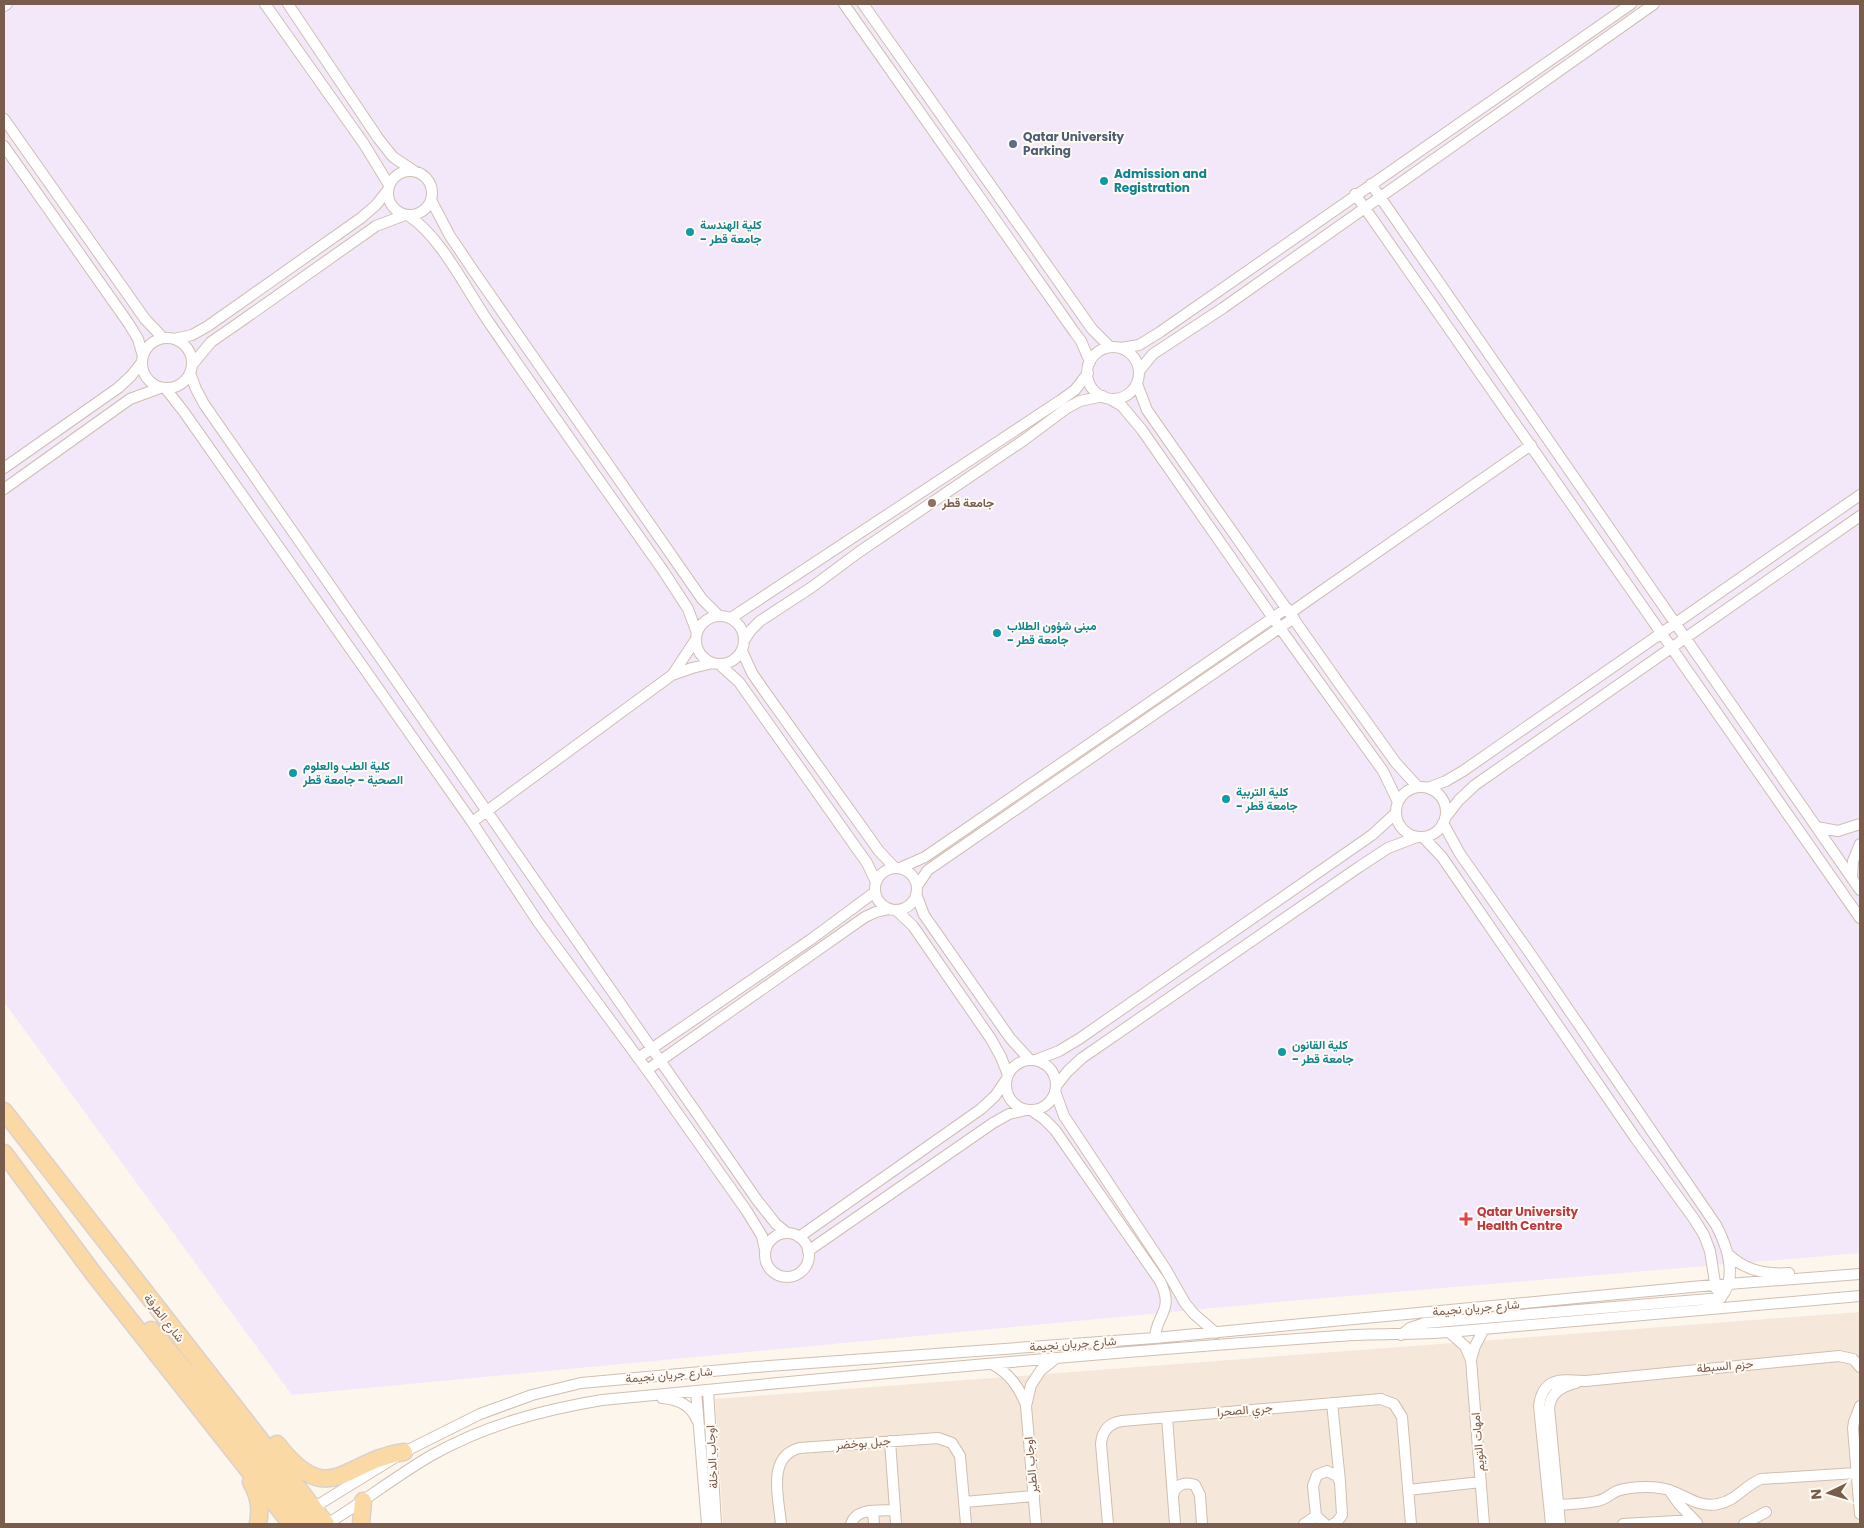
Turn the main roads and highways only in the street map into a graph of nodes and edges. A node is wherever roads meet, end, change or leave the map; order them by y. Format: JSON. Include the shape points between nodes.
{"nodes":[{"id":1,"x":4,"y":1112,"type":"edge"},
{"id":2,"x":4,"y":1153,"type":"edge"},
{"id":3,"x":94,"y":1273,"type":"junction"},
{"id":4,"x":242,"y":1416,"type":"junction"},
{"id":5,"x":404,"y":1452,"type":"road end"},
{"id":6,"x":249,"y":1470,"type":"junction"},
{"id":7,"x":362,"y":1501,"type":"road end"},
{"id":8,"x":258,"y":1524,"type":"edge"},
{"id":9,"x":290,"y":1524,"type":"edge"},
{"id":10,"x":318,"y":1524,"type":"edge"},
{"id":11,"x":326,"y":1524,"type":"edge"},
{"id":12,"x":362,"y":1524,"type":"edge"}],
"edges":[{"from":1,"to":4,"type":"main road","name":"شارع الطرفة"},
{"from":2,"to":3,"type":"main road"},
{"from":3,"to":6,"type":"main road"},
{"from":3,"to":10,"type":"main road","via":[[113,1285],[302,1516]]},
{"from":4,"to":5,"type":"main road","via":[[259,1424],[271,1435],[296,1466],[319,1478],[344,1475],[375,1459]]},
{"from":4,"to":11,"type":"main road","name":"شارع الطرفة"},
{"from":6,"to":8,"type":"main road","via":[[258,1495]]},
{"from":6,"to":9,"type":"main road"},
{"from":7,"to":12,"type":"main road"}]}
